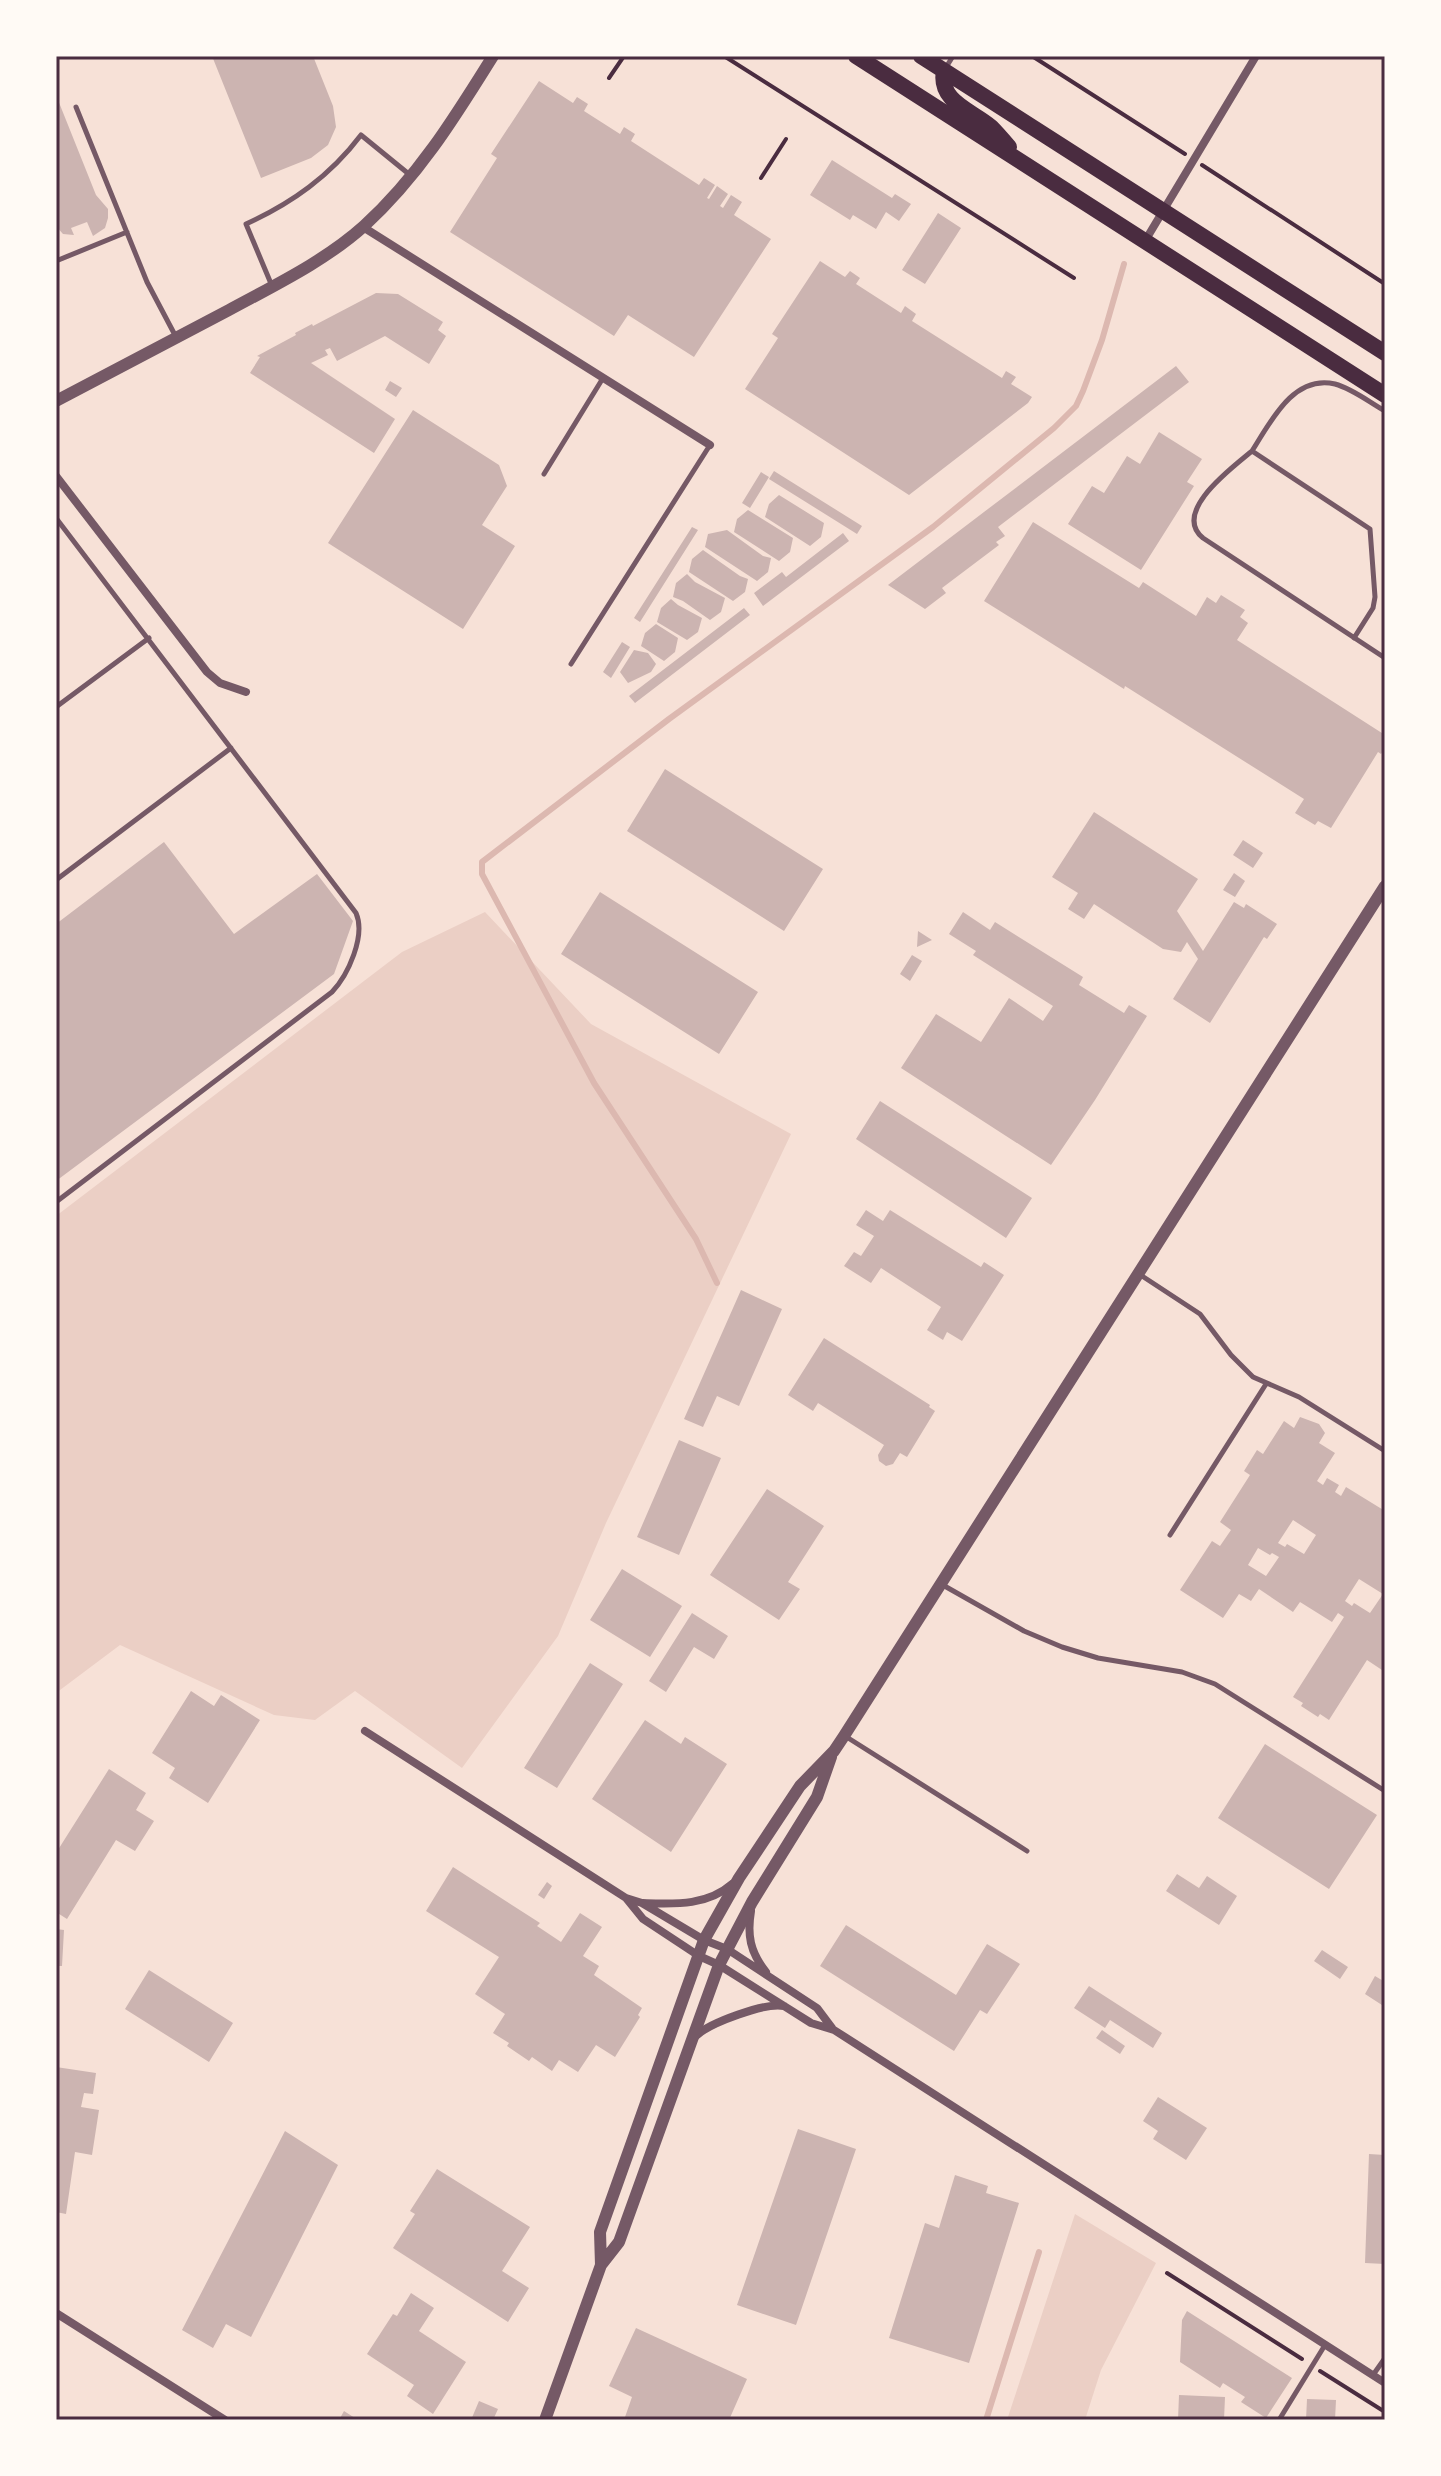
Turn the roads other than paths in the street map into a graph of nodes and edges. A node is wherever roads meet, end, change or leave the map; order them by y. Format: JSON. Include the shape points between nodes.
{"nodes":[{"id":1,"x":493,"y":56,"type":"edge"},
{"id":2,"x":856,"y":56,"type":"edge"},
{"id":3,"x":921,"y":56,"type":"edge"},
{"id":4,"x":1256,"y":56,"type":"edge"},
{"id":5,"x":948,"y":63,"type":"edge"},
{"id":6,"x":76,"y":107,"type":"dead end"},
{"id":7,"x":1023,"y":163,"type":"junction"},
{"id":8,"x":412,"y":176,"type":"junction"},
{"id":9,"x":1163,"y":210,"type":"junction"},
{"id":10,"x":363,"y":227,"type":"junction"},
{"id":11,"x":127,"y":232,"type":"junction"},
{"id":12,"x":1145,"y":241,"type":"junction"},
{"id":13,"x":56,"y":261,"type":"edge"},
{"id":14,"x":272,"y":287,"type":"junction"},
{"id":15,"x":176,"y":338,"type":"junction"},
{"id":16,"x":1385,"y":353,"type":"edge"},
{"id":17,"x":603,"y":378,"type":"junction"},
{"id":18,"x":1385,"y":395,"type":"edge"},
{"id":19,"x":56,"y":401,"type":"edge"},
{"id":20,"x":1385,"y":411,"type":"edge"},
{"id":21,"x":710,"y":445,"type":"joint"},
{"id":22,"x":1252,"y":451,"type":"junction"},
{"id":23,"x":544,"y":474,"type":"dead end"},
{"id":24,"x":56,"y":476,"type":"edge"},
{"id":25,"x":56,"y":518,"type":"edge"},
{"id":26,"x":149,"y":638,"type":"junction"},
{"id":27,"x":1354,"y":638,"type":"junction"},
{"id":28,"x":1385,"y":658,"type":"edge"},
{"id":29,"x":571,"y":664,"type":"dead end"},
{"id":30,"x":246,"y":692,"type":"dead end"},
{"id":31,"x":56,"y":707,"type":"edge"},
{"id":32,"x":231,"y":748,"type":"junction"},
{"id":33,"x":56,"y":880,"type":"edge"},
{"id":34,"x":1385,"y":886,"type":"edge"},
{"id":35,"x":56,"y":1202,"type":"edge"},
{"id":36,"x":1139,"y":1274,"type":"junction"},
{"id":37,"x":1266,"y":1384,"type":"junction"},
{"id":38,"x":1385,"y":1451,"type":"edge"},
{"id":39,"x":1170,"y":1535,"type":"dead end"},
{"id":40,"x":941,"y":1584,"type":"junction"},
{"id":41,"x":365,"y":1731,"type":"dead end"},
{"id":42,"x":844,"y":1736,"type":"junction"},
{"id":43,"x":834,"y":1751,"type":"junction"},
{"id":44,"x":1385,"y":1778,"type":"edge"},
{"id":45,"x":1382,"y":1789,"type":"edge"},
{"id":46,"x":1027,"y":1851,"type":"dead end"},
{"id":47,"x":739,"y":1878,"type":"junction"},
{"id":48,"x":626,"y":1898,"type":"junction"},
{"id":49,"x":752,"y":1902,"type":"junction"},
{"id":50,"x":642,"y":1903,"type":"junction"},
{"id":51,"x":704,"y":1940,"type":"junction"},
{"id":52,"x":727,"y":1949,"type":"junction"},
{"id":53,"x":699,"y":1956,"type":"junction"},
{"id":54,"x":719,"y":1965,"type":"junction"},
{"id":55,"x":771,"y":1979,"type":"junction"},
{"id":56,"x":788,"y":2008,"type":"junction"},
{"id":57,"x":834,"y":2030,"type":"junction"},
{"id":58,"x":692,"y":2041,"type":"junction"},
{"id":59,"x":601,"y":2265,"type":"junction"},
{"id":60,"x":56,"y":2313,"type":"edge"},
{"id":61,"x":1325,"y":2345,"type":"junction"},
{"id":62,"x":1385,"y":2358,"type":"edge"},
{"id":63,"x":1373,"y":2375,"type":"junction"},
{"id":64,"x":1385,"y":2383,"type":"edge"},
{"id":65,"x":225,"y":2420,"type":"edge"},
{"id":66,"x":545,"y":2420,"type":"edge"},
{"id":67,"x":1279,"y":2420,"type":"edge"}],
"edges":[{"from":1,"to":8,"type":"street"},
{"from":2,"to":7,"type":"highway"},
{"from":3,"to":5,"type":"highway"},
{"from":4,"to":9,"type":"street"},
{"from":5,"to":7,"type":"highway","via":[[944,84],[954,100],[991,126]]},
{"from":5,"to":9,"type":"highway"},
{"from":6,"to":11,"type":"lane"},
{"from":7,"to":12,"type":"highway"},
{"from":8,"to":10,"type":"street"},
{"from":8,"to":14,"type":"lane","via":[[361,135],[310,188],[246,224]]},
{"from":9,"to":12,"type":"street"},
{"from":9,"to":16,"type":"highway"},
{"from":10,"to":14,"type":"street"},
{"from":10,"to":17,"type":"street"},
{"from":11,"to":13,"type":"lane"},
{"from":11,"to":15,"type":"lane"},
{"from":12,"to":18,"type":"highway"},
{"from":14,"to":15,"type":"street"},
{"from":15,"to":19,"type":"street"},
{"from":17,"to":21,"type":"street"},
{"from":17,"to":23,"type":"lane"},
{"from":20,"to":22,"type":"lane","via":[[1346,388],[1317,384],[1288,399]]},
{"from":21,"to":29,"type":"lane"},
{"from":22,"to":27,"type":"lane","via":[[1370,529],[1375,597]]},
{"from":22,"to":27,"type":"lane","via":[[1212,485],[1194,515],[1195,531]]},
{"from":24,"to":30,"type":"street","via":[[207,672]]},
{"from":25,"to":26,"type":"lane"},
{"from":26,"to":31,"type":"lane"},
{"from":26,"to":32,"type":"lane"},
{"from":27,"to":28,"type":"lane"},
{"from":32,"to":33,"type":"lane"},
{"from":32,"to":35,"type":"lane","via":[[356,913],[359,936],[345,973],[332,992]]},
{"from":34,"to":36,"type":"street"},
{"from":36,"to":37,"type":"lane","via":[[1200,1314],[1241,1367]]},
{"from":36,"to":40,"type":"street"},
{"from":37,"to":38,"type":"lane","via":[[1299,1397]]},
{"from":37,"to":39,"type":"lane"},
{"from":40,"to":42,"type":"street"},
{"from":40,"to":45,"type":"lane","via":[[1062,1647],[1215,1684]]},
{"from":41,"to":48,"type":"street"},
{"from":42,"to":43,"type":"street"},
{"from":42,"to":46,"type":"lane"},
{"from":43,"to":47,"type":"street","via":[[800,1786]]},
{"from":43,"to":49,"type":"street","via":[[817,1797]]},
{"from":44,"to":45,"type":"lane"},
{"from":47,"to":50,"type":"street","via":[[699,1901]]},
{"from":47,"to":51,"type":"street"},
{"from":48,"to":50,"type":"street"},
{"from":48,"to":53,"type":"street","via":[[643,1919]]},
{"from":49,"to":52,"type":"street"},
{"from":49,"to":55,"type":"street","via":[[751,1946]]},
{"from":50,"to":51,"type":"street"},
{"from":51,"to":52,"type":"street"},
{"from":51,"to":53,"type":"street"},
{"from":52,"to":54,"type":"street"},
{"from":52,"to":55,"type":"street"},
{"from":53,"to":54,"type":"street"},
{"from":53,"to":59,"type":"street","via":[[600,2232]]},
{"from":54,"to":56,"type":"street"},
{"from":54,"to":58,"type":"street"},
{"from":55,"to":57,"type":"street","via":[[817,2008]]},
{"from":56,"to":57,"type":"street"},
{"from":56,"to":58,"type":"street","via":[[768,2006],[706,2028]]},
{"from":57,"to":61,"type":"street"},
{"from":58,"to":59,"type":"street","via":[[619,2242]]},
{"from":59,"to":66,"type":"street"},
{"from":60,"to":65,"type":"street"},
{"from":61,"to":63,"type":"street"},
{"from":61,"to":67,"type":"lane"},
{"from":62,"to":63,"type":"lane"},
{"from":63,"to":64,"type":"street"}]}
